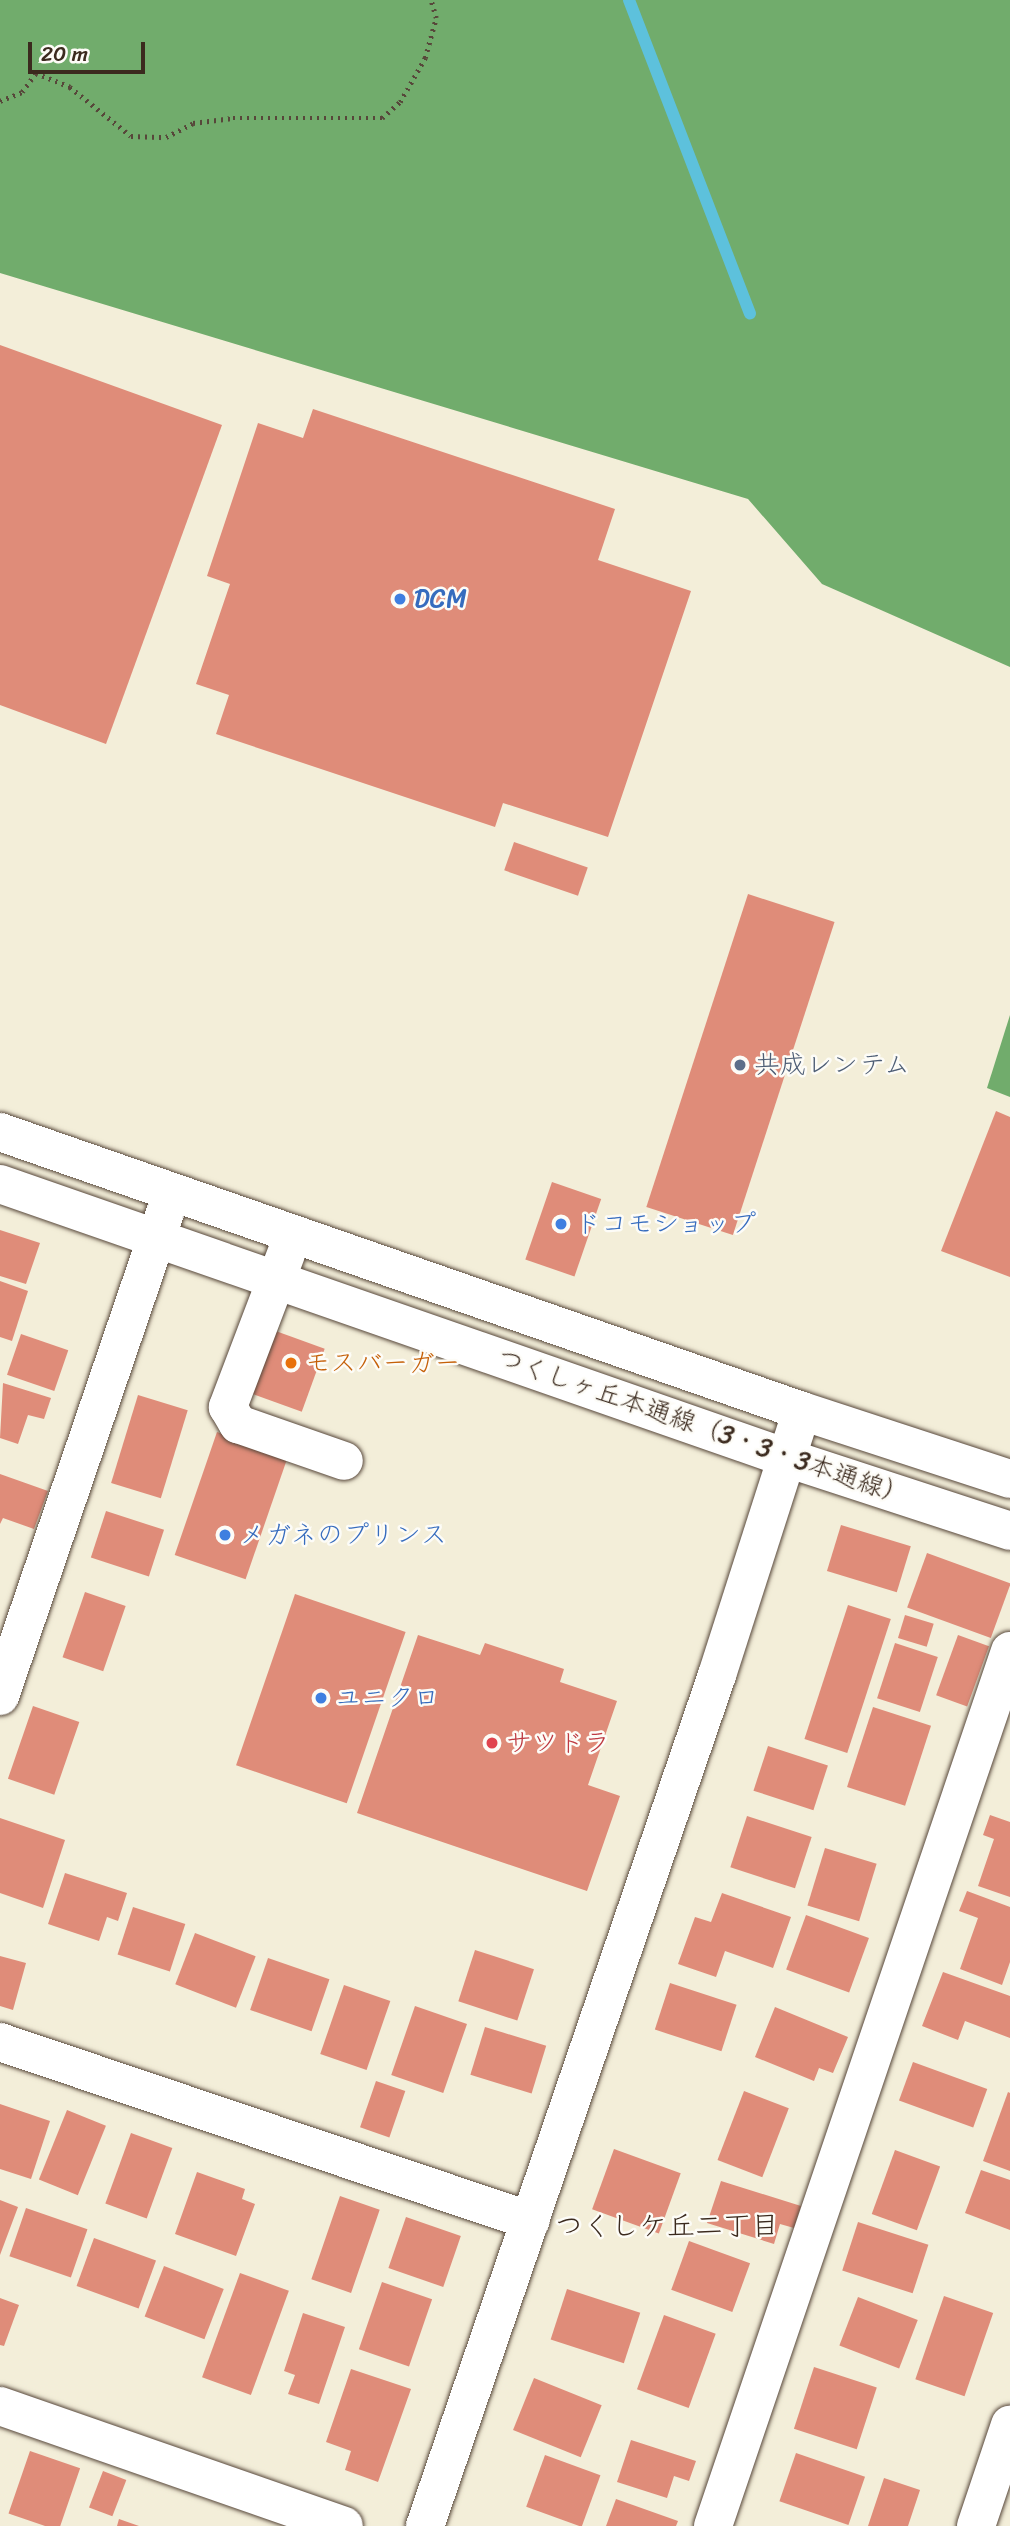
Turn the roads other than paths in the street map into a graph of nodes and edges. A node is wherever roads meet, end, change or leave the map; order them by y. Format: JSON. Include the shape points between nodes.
{"nodes":[{"id":1,"x":0,"y":1132,"type":"edge"},
{"id":2,"x":0,"y":1184,"type":"edge"},
{"id":3,"x":172,"y":1191,"type":"junction"},
{"id":4,"x":295,"y":1231,"type":"junction"},
{"id":5,"x":156,"y":1238,"type":"junction"},
{"id":6,"x":277,"y":1278,"type":"junction"},
{"id":7,"x":802,"y":1411,"type":"junction"},
{"id":8,"x":787,"y":1458,"type":"junction"},
{"id":9,"x":344,"y":1461,"type":"dead end"},
{"id":10,"x":1010,"y":1479,"type":"edge"},
{"id":11,"x":1010,"y":1531,"type":"edge"},
{"id":12,"x":1010,"y":1651,"type":"edge"},
{"id":13,"x":0,"y":1696,"type":"edge"},
{"id":14,"x":0,"y":2042,"type":"edge"},
{"id":15,"x":531,"y":2221,"type":"junction"},
{"id":16,"x":0,"y":2406,"type":"edge"},
{"id":17,"x":1010,"y":2425,"type":"edge"},
{"id":18,"x":344,"y":2526,"type":"edge"},
{"id":19,"x":425,"y":2526,"type":"edge"},
{"id":20,"x":713,"y":2526,"type":"edge"},
{"id":21,"x":976,"y":2526,"type":"edge"}],
"edges":[{"from":1,"to":3,"type":"street","name":"つくしヶ丘本通線（3・3・3本通線）"},
{"from":2,"to":5,"type":"street","name":"つくしヶ丘本通線（3・3・3本通線）"},
{"from":3,"to":4,"type":"street","name":"つくしヶ丘本通線（3・3・3本通線）"},
{"from":3,"to":5,"type":"street"},
{"from":4,"to":6,"type":"street"},
{"from":4,"to":7,"type":"street","name":"つくしヶ丘本通線（3・3・3本通線）"},
{"from":5,"to":6,"type":"street","name":"つくしヶ丘本通線（3・3・3本通線）"},
{"from":5,"to":13,"type":"street"},
{"from":6,"to":8,"type":"street","name":"つくしヶ丘本通線（3・3・3本通線）"},
{"from":6,"to":9,"type":"street","via":[[228,1407],[238,1424]]},
{"from":7,"to":8,"type":"street"},
{"from":7,"to":10,"type":"street","name":"つくしヶ丘本通線（3・3・3本通線）"},
{"from":8,"to":11,"type":"street","name":"つくしヶ丘本通線（3・3・3本通線）"},
{"from":8,"to":15,"type":"street"},
{"from":12,"to":20,"type":"street"},
{"from":14,"to":15,"type":"street"},
{"from":15,"to":19,"type":"street"},
{"from":16,"to":18,"type":"street"},
{"from":17,"to":21,"type":"street"}]}
